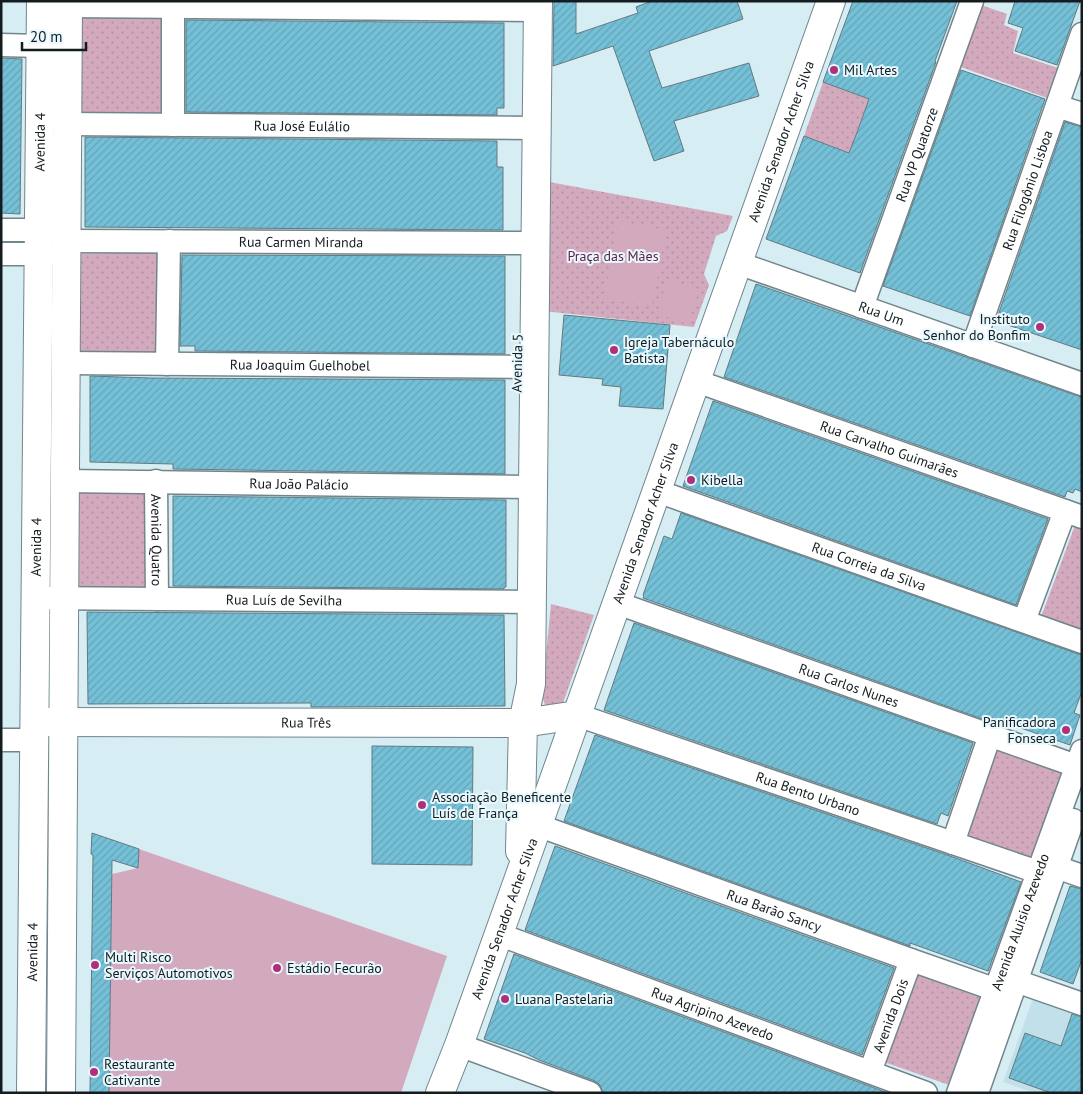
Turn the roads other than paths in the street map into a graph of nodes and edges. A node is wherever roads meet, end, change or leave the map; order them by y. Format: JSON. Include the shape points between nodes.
{"nodes":[{"id":1,"x":41,"y":1,"type":"edge"},
{"id":2,"x":831,"y":1,"type":"edge"},
{"id":3,"x":972,"y":1,"type":"edge"},
{"id":4,"x":68,"y":4,"type":"edge"},
{"id":5,"x":529,"y":6,"type":"edge"},
{"id":6,"x":173,"y":7,"type":"junction"},
{"id":7,"x":1082,"y":34,"type":"edge"},
{"id":8,"x":1,"y":45,"type":"edge"},
{"id":9,"x":40,"y":46,"type":"junction"},
{"id":10,"x":1057,"y":106,"type":"junction"},
{"id":11,"x":1082,"y":114,"type":"edge"},
{"id":12,"x":67,"y":124,"type":"junction"},
{"id":13,"x":173,"y":125,"type":"junction"},
{"id":14,"x":528,"y":128,"type":"junction"},
{"id":15,"x":1,"y":230,"type":"edge"},
{"id":16,"x":169,"y":241,"type":"junction"},
{"id":17,"x":39,"y":242,"type":"junction"},
{"id":18,"x":67,"y":242,"type":"junction"},
{"id":19,"x":527,"y":243,"type":"junction"},
{"id":20,"x":1,"y":254,"type":"edge"},
{"id":21,"x":738,"y":263,"type":"junction"},
{"id":22,"x":862,"y":307,"type":"junction"},
{"id":23,"x":973,"y":346,"type":"junction"},
{"id":24,"x":66,"y":363,"type":"junction"},
{"id":25,"x":167,"y":364,"type":"junction"},
{"id":26,"x":526,"y":368,"type":"junction"},
{"id":27,"x":696,"y":382,"type":"junction"},
{"id":28,"x":1082,"y":384,"type":"edge"},
{"id":29,"x":66,"y":481,"type":"junction"},
{"id":30,"x":156,"y":482,"type":"junction"},
{"id":31,"x":524,"y":487,"type":"junction"},
{"id":32,"x":657,"y":491,"type":"junction"},
{"id":33,"x":1073,"y":514,"type":"edge"},
{"id":34,"x":35,"y":598,"type":"junction"},
{"id":35,"x":65,"y":598,"type":"junction"},
{"id":36,"x":157,"y":599,"type":"junction"},
{"id":37,"x":523,"y":602,"type":"junction"},
{"id":38,"x":617,"y":603,"type":"junction"},
{"id":39,"x":1024,"y":621,"type":"junction"},
{"id":40,"x":1082,"y":642,"type":"edge"},
{"id":41,"x":577,"y":715,"type":"junction"},
{"id":42,"x":64,"y":722,"type":"junction"},
{"id":43,"x":523,"y":723,"type":"junction"},
{"id":44,"x":34,"y":731,"type":"junction"},
{"id":45,"x":990,"y":735,"type":"junction"},
{"id":46,"x":1,"y":740,"type":"edge"},
{"id":47,"x":1081,"y":757,"type":"edge"},
{"id":48,"x":1082,"y":796,"type":"edge"},
{"id":49,"x":538,"y":825,"type":"junction"},
{"id":50,"x":953,"y":843,"type":"junction"},
{"id":51,"x":1047,"y":870,"type":"junction"},
{"id":52,"x":520,"y":875,"type":"junction"},
{"id":53,"x":1082,"y":876,"type":"edge"},
{"id":54,"x":498,"y":934,"type":"junction"},
{"id":55,"x":32,"y":956,"type":"junction"},
{"id":56,"x":63,"y":956,"type":"junction"},
{"id":57,"x":911,"y":960,"type":"junction"},
{"id":58,"x":1008,"y":988,"type":"junction"},
{"id":59,"x":1082,"y":1004,"type":"edge"},
{"id":60,"x":459,"y":1045,"type":"junction"},
{"id":61,"x":870,"y":1072,"type":"junction"},
{"id":62,"x":972,"y":1091,"type":"edge"},
{"id":63,"x":31,"y":1093,"type":"edge"},
{"id":64,"x":61,"y":1093,"type":"edge"},
{"id":65,"x":440,"y":1093,"type":"edge"},
{"id":66,"x":446,"y":1093,"type":"edge"},
{"id":67,"x":590,"y":1093,"type":"edge"},
{"id":68,"x":926,"y":1093,"type":"edge"}],
"edges":[{"from":1,"to":9,"type":"street","name":"Avenida 4"},
{"from":2,"to":21,"type":"street","name":"Avenida Senador Acher Silva"},
{"from":3,"to":22,"type":"street","name":"Rua VP Quatorze"},
{"from":4,"to":6,"type":"street"},
{"from":4,"to":12,"type":"street","name":"Avenida 4"},
{"from":5,"to":6,"type":"street"},
{"from":5,"to":14,"type":"street","name":"Avenida 5"},
{"from":6,"to":13,"type":"street"},
{"from":7,"to":10,"type":"street","name":"Rua Filogônio Lisboa"},
{"from":8,"to":9,"type":"street"},
{"from":9,"to":17,"type":"street","name":"Avenida 4"},
{"from":10,"to":11,"type":"street"},
{"from":10,"to":23,"type":"street","name":"Rua Filogônio Lisboa"},
{"from":12,"to":13,"type":"street","name":"Rua José Eulálio"},
{"from":12,"to":18,"type":"street","name":"Avenida 4"},
{"from":13,"to":14,"type":"street","name":"Rua José Eulálio"},
{"from":14,"to":19,"type":"street","name":"Avenida 5"},
{"from":15,"to":17,"type":"street"},
{"from":16,"to":18,"type":"street","name":"Rua Carmen Miranda"},
{"from":16,"to":19,"type":"street","name":"Rua Carmen Miranda"},
{"from":16,"to":25,"type":"street"},
{"from":17,"to":18,"type":"street"},
{"from":17,"to":20,"type":"street"},
{"from":17,"to":34,"type":"street","name":"Avenida 4"},
{"from":18,"to":24,"type":"street","name":"Avenida 4"},
{"from":19,"to":26,"type":"street","name":"Avenida 5"},
{"from":21,"to":22,"type":"street","name":"Rua Um"},
{"from":21,"to":27,"type":"street","name":"Avenida Senador Acher Silva"},
{"from":22,"to":23,"type":"street","name":"Rua Um"},
{"from":23,"to":28,"type":"street","name":"Rua Um"},
{"from":24,"to":25,"type":"street","name":"Rua Joaquim Guelhobel"},
{"from":24,"to":29,"type":"street","name":"Avenida 4"},
{"from":25,"to":26,"type":"street","name":"Rua Joaquim Guelhobel"},
{"from":26,"to":31,"type":"street","name":"Avenida 5"},
{"from":27,"to":32,"type":"street","name":"Avenida Senador Acher Silva"},
{"from":27,"to":33,"type":"street","name":"Rua Carvalho Guimarães"},
{"from":29,"to":30,"type":"street","name":"Rua João Palácio"},
{"from":29,"to":35,"type":"street","name":"Avenida 4"},
{"from":30,"to":31,"type":"street","name":"Rua João Palácio"},
{"from":30,"to":36,"type":"street","name":"Avenida Quatro"},
{"from":31,"to":37,"type":"street","name":"Avenida 5"},
{"from":32,"to":38,"type":"street","name":"Avenida Senador Acher Silva"},
{"from":32,"to":39,"type":"street","name":"Rua Correia da Silva"},
{"from":33,"to":39,"type":"street"},
{"from":34,"to":35,"type":"street","name":"Rua Luís de Sevilha"},
{"from":34,"to":44,"type":"street","name":"Avenida 4"},
{"from":35,"to":36,"type":"street","name":"Rua Luís de Sevilha"},
{"from":35,"to":42,"type":"street","name":"Avenida 4"},
{"from":36,"to":37,"type":"street","name":"Rua Luís de Sevilha"},
{"from":37,"to":43,"type":"street","name":"Avenida 5","via":[[514,680]]},
{"from":38,"to":41,"type":"street","name":"Avenida Senador Acher Silva"},
{"from":38,"to":45,"type":"street","name":"Rua Carlos Nunes"},
{"from":39,"to":40,"type":"street","name":"Rua Correia da Silva"},
{"from":41,"to":43,"type":"street","name":"Rua Três"},
{"from":41,"to":49,"type":"street","name":"Avenida Senador Acher Silva"},
{"from":41,"to":50,"type":"street","name":"Rua Bento Urbano"},
{"from":42,"to":43,"type":"street","name":"Rua Três"},
{"from":42,"to":44,"type":"street","name":"Rua Três"},
{"from":42,"to":56,"type":"street","name":"Avenida 4"},
{"from":43,"to":52,"type":"street","name":"Avenida 5"},
{"from":44,"to":46,"type":"street"},
{"from":44,"to":55,"type":"street","name":"Avenida 4"},
{"from":45,"to":47,"type":"street","name":"Rua Carlos Nunes"},
{"from":45,"to":50,"type":"street"},
{"from":47,"to":51,"type":"street","name":"Avenida Aluisio Azevedo"},
{"from":48,"to":51,"type":"street","name":"Avenida Aluisio Azevedo"},
{"from":49,"to":52,"type":"street","name":"Avenida Senador Acher Silva"},
{"from":49,"to":57,"type":"street","name":"Rua Barão Sancy"},
{"from":50,"to":51,"type":"street","name":"Rua Bento Urbano"},
{"from":51,"to":53,"type":"street","name":"Rua Bento Urbano"},
{"from":51,"to":58,"type":"street","name":"Avenida Aluisio Azevedo"},
{"from":52,"to":54,"type":"street","name":"Avenida Senador Acher Silva"},
{"from":54,"to":60,"type":"street","name":"Avenida Senador Acher Silva"},
{"from":54,"to":61,"type":"street","name":"Rua Agripino Azevedo"},
{"from":55,"to":56,"type":"street"},
{"from":55,"to":63,"type":"street","name":"Avenida 4"},
{"from":56,"to":64,"type":"street","name":"Avenida 4"},
{"from":57,"to":58,"type":"street","name":"Rua Barão Sancy"},
{"from":57,"to":61,"type":"street","name":"Avenida Dois"},
{"from":58,"to":59,"type":"street","name":"Rua Barão Sancy"},
{"from":58,"to":62,"type":"street","name":"Avenida Aluisio Azevedo"},
{"from":60,"to":65,"type":"street","name":"Avenida Senador Acher Silva"},
{"from":60,"to":66,"type":"street","name":"Avenida Senador Acher Silva"},
{"from":60,"to":67,"type":"street"},
{"from":61,"to":68,"type":"street","name":"Rua Agripino Azevedo"}]}
